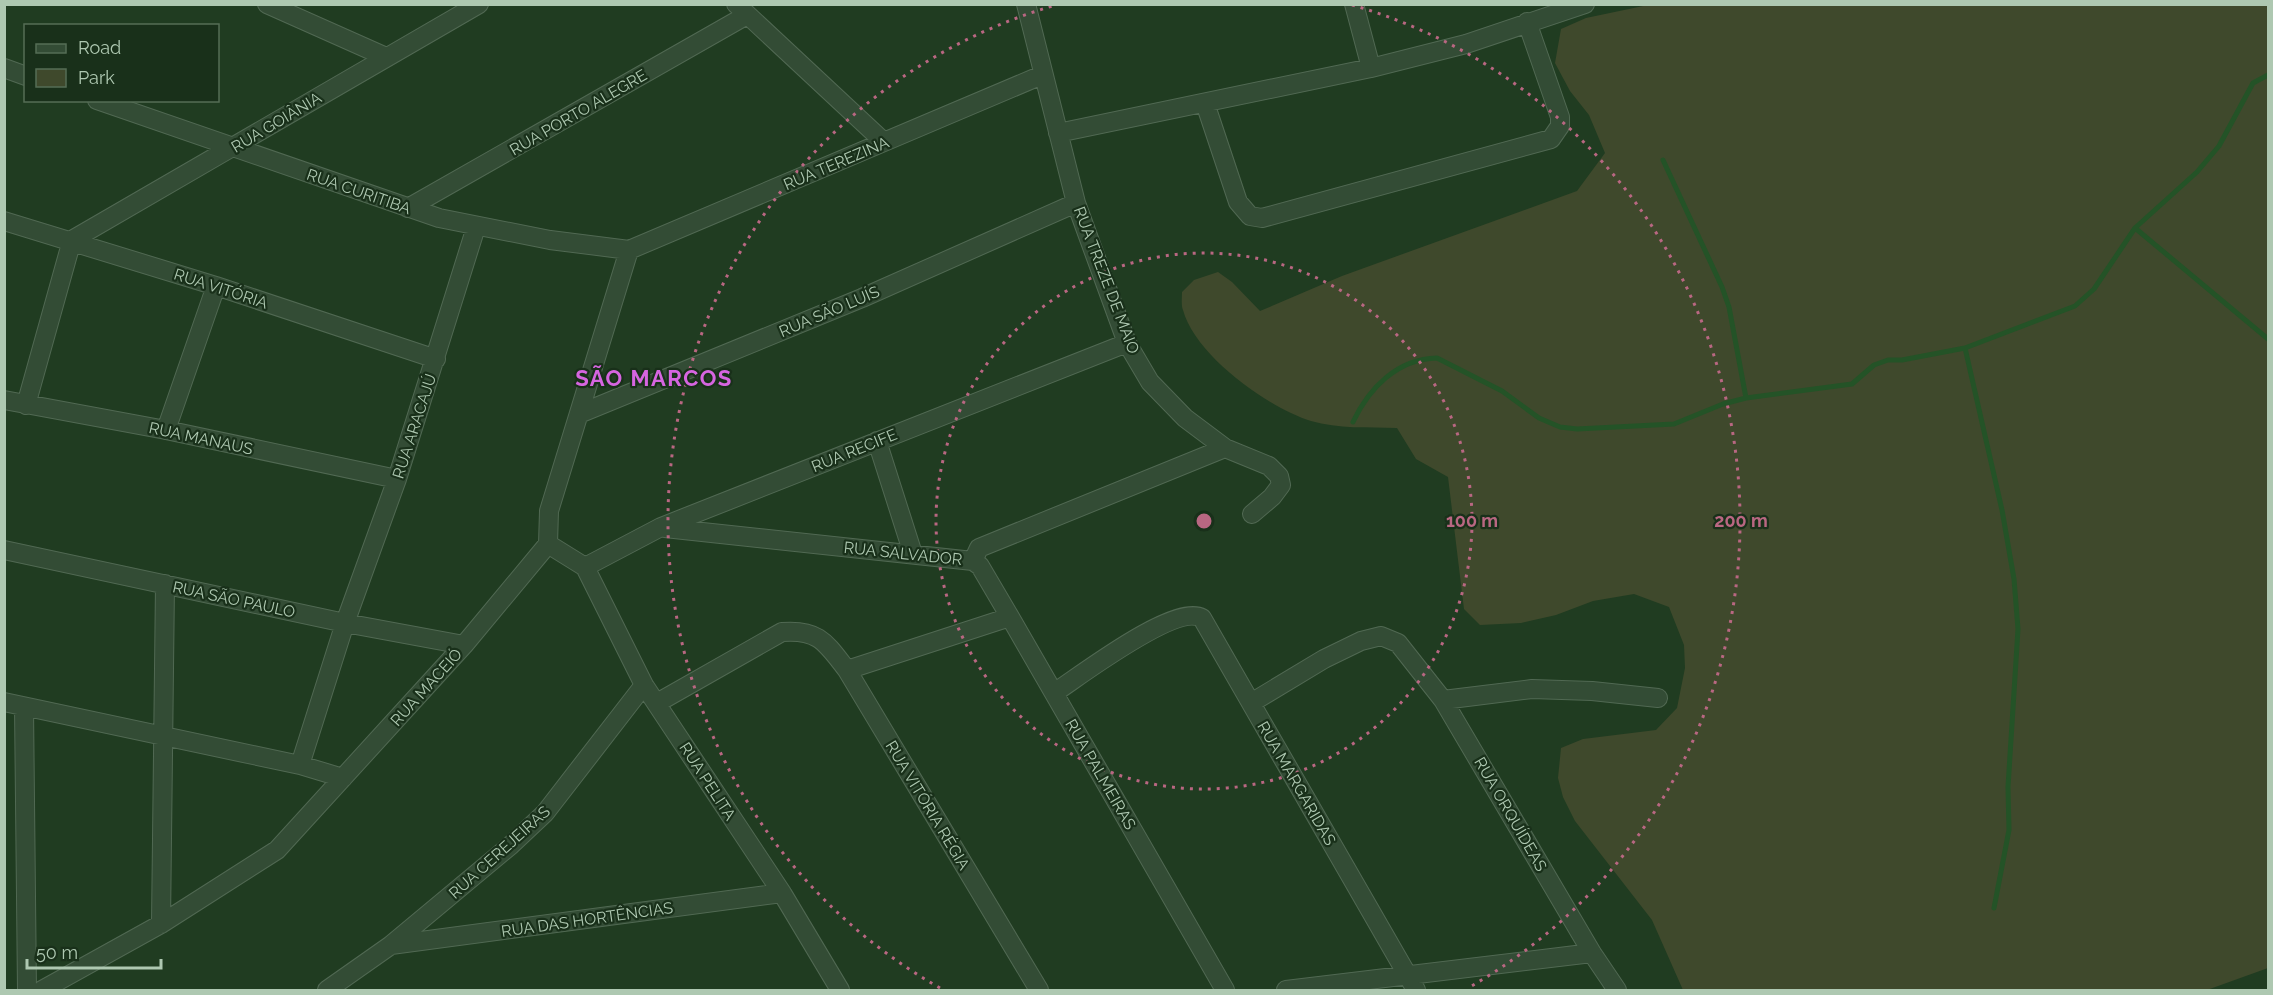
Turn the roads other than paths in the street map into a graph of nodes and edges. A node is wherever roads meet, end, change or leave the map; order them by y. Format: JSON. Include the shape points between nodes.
{"nodes":[{"id":1,"x":267,"y":4,"type":"edge"},
{"id":2,"x":479,"y":4,"type":"edge"},
{"id":3,"x":1026,"y":4,"type":"edge"},
{"id":4,"x":1354,"y":4,"type":"edge"},
{"id":5,"x":1585,"y":4,"type":"edge"},
{"id":6,"x":742,"y":10,"type":"edge"},
{"id":7,"x":1527,"y":22,"type":"junction"},
{"id":8,"x":386,"y":57,"type":"junction"},
{"id":9,"x":1371,"y":68,"type":"junction"},
{"id":10,"x":4,"y":69,"type":"edge"},
{"id":11,"x":24,"y":75,"type":"edge"},
{"id":12,"x":1042,"y":75,"type":"junction"},
{"id":13,"x":103,"y":102,"type":"edge"},
{"id":14,"x":1205,"y":103,"type":"junction"},
{"id":15,"x":1058,"y":134,"type":"junction"},
{"id":16,"x":884,"y":142,"type":"junction"},
{"id":17,"x":235,"y":147,"type":"junction"},
{"id":18,"x":1076,"y":203,"type":"junction"},
{"id":19,"x":408,"y":208,"type":"junction"},
{"id":20,"x":4,"y":220,"type":"edge"},
{"id":21,"x":476,"y":227,"type":"junction"},
{"id":22,"x":72,"y":240,"type":"junction"},
{"id":23,"x":629,"y":250,"type":"junction"},
{"id":24,"x":216,"y":286,"type":"junction"},
{"id":25,"x":1127,"y":343,"type":"junction"},
{"id":26,"x":435,"y":359,"type":"junction"},
{"id":27,"x":4,"y":400,"type":"edge"},
{"id":28,"x":26,"y":405,"type":"junction"},
{"id":29,"x":579,"y":414,"type":"junction"},
{"id":30,"x":166,"y":430,"type":"junction"},
{"id":31,"x":877,"y":441,"type":"junction"},
{"id":32,"x":1225,"y":448,"type":"junction"},
{"id":33,"x":398,"y":479,"type":"junction"},
{"id":34,"x":1252,"y":514,"type":"dead end"},
{"id":35,"x":661,"y":527,"type":"junction"},
{"id":36,"x":548,"y":544,"type":"junction"},
{"id":37,"x":4,"y":550,"type":"edge"},
{"id":38,"x":912,"y":554,"type":"junction"},
{"id":39,"x":974,"y":561,"type":"junction"},
{"id":40,"x":585,"y":567,"type":"junction"},
{"id":41,"x":165,"y":584,"type":"junction"},
{"id":42,"x":1010,"y":617,"type":"junction"},
{"id":43,"x":345,"y":623,"type":"junction"},
{"id":44,"x":464,"y":645,"type":"junction"},
{"id":45,"x":847,"y":670,"type":"junction"},
{"id":46,"x":644,"y":685,"type":"junction"},
{"id":47,"x":1054,"y":693,"type":"junction"},
{"id":48,"x":1658,"y":698,"type":"dead end"},
{"id":49,"x":1443,"y":700,"type":"junction"},
{"id":50,"x":4,"y":702,"type":"edge"},
{"id":51,"x":657,"y":703,"type":"junction"},
{"id":52,"x":1251,"y":703,"type":"junction"},
{"id":53,"x":24,"y":707,"type":"junction"},
{"id":54,"x":163,"y":736,"type":"junction"},
{"id":55,"x":300,"y":765,"type":"junction"},
{"id":56,"x":343,"y":778,"type":"junction"},
{"id":57,"x":782,"y":893,"type":"junction"},
{"id":58,"x":162,"y":924,"type":"junction"},
{"id":59,"x":391,"y":945,"type":"junction"},
{"id":60,"x":1592,"y":952,"type":"junction"},
{"id":61,"x":1412,"y":983,"type":"edge"},
{"id":62,"x":27,"y":990,"type":"edge"},
{"id":63,"x":42,"y":990,"type":"edge"},
{"id":64,"x":327,"y":990,"type":"edge"},
{"id":65,"x":840,"y":990,"type":"edge"},
{"id":66,"x":1039,"y":990,"type":"edge"},
{"id":67,"x":1225,"y":990,"type":"edge"},
{"id":68,"x":1286,"y":990,"type":"edge"},
{"id":69,"x":1617,"y":990,"type":"edge"}],
"edges":[{"from":1,"to":8,"type":"street"},
{"from":2,"to":8,"type":"street","name":"RUA GOIÂNIA"},
{"from":3,"to":12,"type":"street","name":"RUA TREZE DE MAIO"},
{"from":4,"to":9,"type":"street"},
{"from":5,"to":7,"type":"street"},
{"from":6,"to":16,"type":"street"},
{"from":6,"to":19,"type":"street","name":"RUA PORTO ALEGRE"},
{"from":7,"to":9,"type":"street","via":[[1466,45]]},
{"from":7,"to":14,"type":"street","via":[[1560,117],[1560,126],[1551,140],[1262,218],[1250,216],[1238,202]]},
{"from":8,"to":17,"type":"street","name":"RUA GOIÂNIA"},
{"from":9,"to":14,"type":"street"},
{"from":10,"to":11,"type":"street"},
{"from":12,"to":15,"type":"street","name":"RUA TREZE DE MAIO"},
{"from":12,"to":16,"type":"street","name":"RUA TEREZINA"},
{"from":13,"to":17,"type":"street","name":"RUA CURITIBA"},
{"from":14,"to":15,"type":"street"},
{"from":15,"to":18,"type":"street","name":"RUA TREZE DE MAIO"},
{"from":16,"to":23,"type":"street","name":"RUA TEREZINA"},
{"from":17,"to":19,"type":"street","name":"RUA CURITIBA"},
{"from":17,"to":22,"type":"street","name":"RUA GOIÂNIA"},
{"from":18,"to":25,"type":"street","name":"RUA TREZE DE MAIO"},
{"from":18,"to":29,"type":"street","name":"RUA SÃO LUÍS","via":[[862,298]]},
{"from":19,"to":21,"type":"street","name":"RUA CURITIBA"},
{"from":20,"to":22,"type":"street","name":"RUA VITÓRIA"},
{"from":21,"to":23,"type":"street","name":"RUA CURITIBA"},
{"from":21,"to":26,"type":"street","name":"RUA ARACAJÚ"},
{"from":22,"to":24,"type":"street","name":"RUA VITÓRIA"},
{"from":22,"to":28,"type":"street"},
{"from":23,"to":29,"type":"street"},
{"from":24,"to":26,"type":"street","name":"RUA VITÓRIA"},
{"from":24,"to":30,"type":"street"},
{"from":25,"to":31,"type":"street","name":"RUA RECIFE"},
{"from":25,"to":32,"type":"street","name":"RUA TREZE DE MAIO","via":[[1150,382],[1166,400]]},
{"from":26,"to":33,"type":"street","name":"RUA ARACAJÚ"},
{"from":27,"to":28,"type":"street","name":"RUA MANAUS"},
{"from":28,"to":30,"type":"street","name":"RUA MANAUS"},
{"from":29,"to":36,"type":"street","via":[[549,511]]},
{"from":30,"to":33,"type":"street","name":"RUA MANAUS"},
{"from":31,"to":35,"type":"street","name":"RUA RECIFE"},
{"from":31,"to":38,"type":"street"},
{"from":32,"to":34,"type":"street","name":"RUA TREZE DE MAIO","via":[[1264,462],[1279,476],[1281,485]]},
{"from":32,"to":39,"type":"street","name":"RUA SALVADOR","via":[[979,548]]},
{"from":33,"to":43,"type":"street","name":"RUA ARACAJÚ"},
{"from":35,"to":38,"type":"street","name":"RUA SALVADOR"},
{"from":35,"to":40,"type":"street","name":"RUA RECIFE"},
{"from":36,"to":40,"type":"street"},
{"from":36,"to":44,"type":"street","name":"RUA MACEIÓ"},
{"from":37,"to":41,"type":"street","name":"RUA SÃO PAULO"},
{"from":38,"to":39,"type":"street","name":"RUA SALVADOR"},
{"from":39,"to":42,"type":"street","name":"RUA PALMEIRAS"},
{"from":40,"to":46,"type":"street","name":"RUA PELITA"},
{"from":41,"to":43,"type":"street","name":"RUA SÃO PAULO"},
{"from":41,"to":54,"type":"street"},
{"from":42,"to":45,"type":"street"},
{"from":42,"to":47,"type":"street","name":"RUA PALMEIRAS"},
{"from":43,"to":44,"type":"street","name":"RUA SÃO PAULO"},
{"from":43,"to":55,"type":"street","name":"RUA ARACAJÚ"},
{"from":44,"to":56,"type":"street","name":"RUA MACEIÓ"},
{"from":45,"to":51,"type":"street","name":"RUA VITÓRIA RÉGIA","via":[[825,642],[806,632],[782,632]]},
{"from":45,"to":66,"type":"street","name":"RUA VITÓRIA RÉGIA"},
{"from":46,"to":51,"type":"street","name":"RUA PELITA"},
{"from":46,"to":59,"type":"street","name":"RUA CEREJEIRAS","via":[[545,813]]},
{"from":47,"to":52,"type":"street","name":"RUA MARGARIDAS","via":[[1156,626],[1186,614],[1202,618]]},
{"from":47,"to":67,"type":"street","name":"RUA PALMEIRAS"},
{"from":48,"to":49,"type":"street","via":[[1532,690]]},
{"from":49,"to":52,"type":"street","name":"RUA ORQUÍDEAS","via":[[1398,643],[1381,636],[1324,658]]},
{"from":49,"to":60,"type":"street","name":"RUA ORQUÍDEAS"},
{"from":50,"to":53,"type":"street"},
{"from":51,"to":57,"type":"street","name":"RUA PELITA"},
{"from":52,"to":61,"type":"street","name":"RUA MARGARIDAS"},
{"from":53,"to":54,"type":"street"},
{"from":53,"to":62,"type":"street"},
{"from":54,"to":55,"type":"street"},
{"from":54,"to":58,"type":"street"},
{"from":55,"to":56,"type":"street"},
{"from":56,"to":58,"type":"street","name":"RUA MACEIÓ","via":[[277,850]]},
{"from":57,"to":59,"type":"street","name":"RUA DAS HORTÊNCIAS"},
{"from":57,"to":65,"type":"street","name":"RUA PELITA"},
{"from":58,"to":63,"type":"street","name":"RUA MACEIÓ"},
{"from":59,"to":64,"type":"street","name":"RUA CEREJEIRAS"},
{"from":60,"to":61,"type":"street"},
{"from":60,"to":69,"type":"street","name":"RUA ORQUÍDEAS"},
{"from":61,"to":68,"type":"street"}]}
